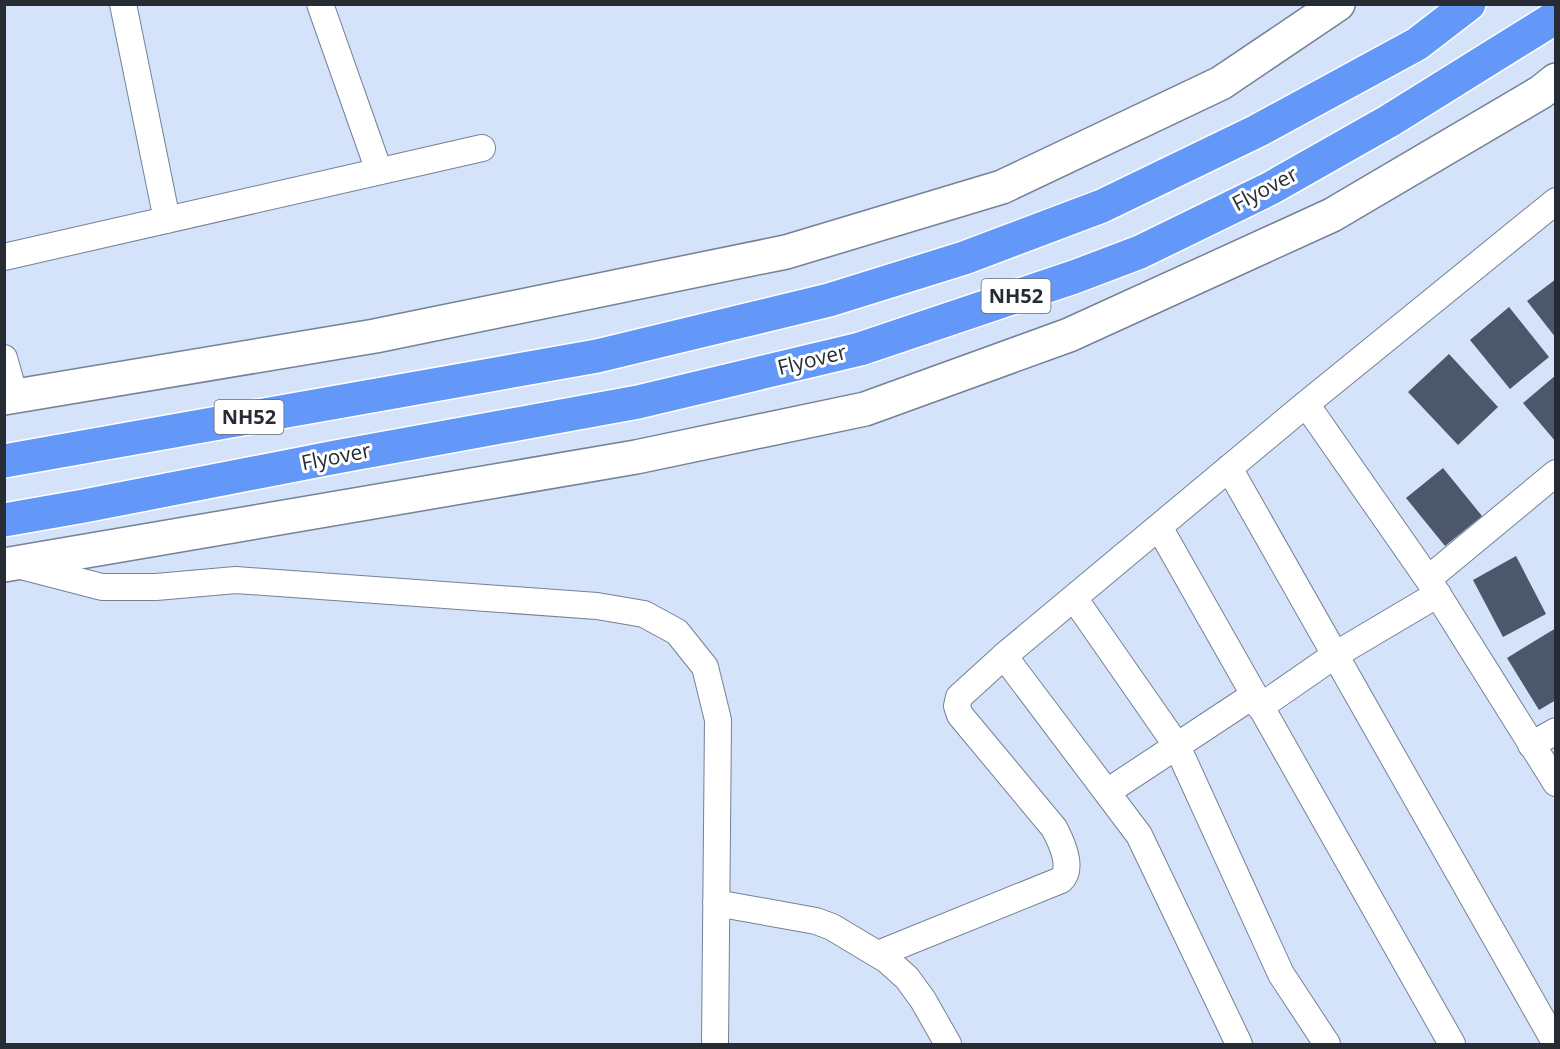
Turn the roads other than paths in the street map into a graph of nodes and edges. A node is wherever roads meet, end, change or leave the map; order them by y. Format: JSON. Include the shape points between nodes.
{"nodes":[{"id":1,"x":123,"y":4,"type":"edge"},
{"id":2,"x":320,"y":4,"type":"edge"},
{"id":3,"x":1338,"y":4,"type":"edge"},
{"id":4,"x":1468,"y":4,"type":"edge"},
{"id":5,"x":1556,"y":17,"type":"edge"},
{"id":6,"x":1556,"y":80,"type":"edge"},
{"id":7,"x":482,"y":148,"type":"dead end"},
{"id":8,"x":379,"y":171,"type":"junction"},
{"id":9,"x":1556,"y":201,"type":"edge"},
{"id":10,"x":167,"y":220,"type":"junction"},
{"id":11,"x":4,"y":257,"type":"edge"},
{"id":12,"x":4,"y":358,"type":"edge"},
{"id":13,"x":10,"y":398,"type":"edge"},
{"id":14,"x":1306,"y":404,"type":"junction"},
{"id":15,"x":4,"y":461,"type":"edge"},
{"id":16,"x":1230,"y":468,"type":"junction"},
{"id":17,"x":1556,"y":473,"type":"edge"},
{"id":18,"x":4,"y":520,"type":"edge"},
{"id":19,"x":1159,"y":527,"type":"junction"},
{"id":20,"x":8,"y":564,"type":"edge"},
{"id":21,"x":1433,"y":587,"type":"junction"},
{"id":22,"x":1074,"y":598,"type":"junction"},
{"id":23,"x":1335,"y":655,"type":"junction"},
{"id":24,"x":1005,"y":656,"type":"junction"},
{"id":25,"x":1257,"y":701,"type":"junction"},
{"id":26,"x":1556,"y":731,"type":"edge"},
{"id":27,"x":1531,"y":745,"type":"junction"},
{"id":28,"x":1177,"y":746,"type":"junction"},
{"id":29,"x":1556,"y":783,"type":"edge"},
{"id":30,"x":1107,"y":792,"type":"junction"},
{"id":31,"x":716,"y":903,"type":"junction"},
{"id":32,"x":878,"y":954,"type":"junction"},
{"id":33,"x":715,"y":1044,"type":"edge"},
{"id":34,"x":948,"y":1044,"type":"edge"},
{"id":35,"x":1239,"y":1044,"type":"edge"},
{"id":36,"x":1327,"y":1044,"type":"edge"},
{"id":37,"x":1452,"y":1044,"type":"edge"},
{"id":38,"x":1556,"y":1044,"type":"edge"}],
"edges":[{"from":1,"to":10,"type":"street"},
{"from":2,"to":8,"type":"street"},
{"from":3,"to":13,"type":"main road","via":[[1221,83],[1002,187],[786,252],[375,336]]},
{"from":4,"to":15,"type":"highway","number":"NH52","via":[[1417,44],[1257,131],[1102,206],[964,258],[818,303],[597,356]]},
{"from":5,"to":18,"type":"highway","name":"Flyover","number":"NH52","via":[[1389,121],[1271,188],[1140,252],[860,349],[638,402]]},
{"from":6,"to":20,"type":"main road","via":[[1332,215],[1069,335],[865,410],[636,457]]},
{"from":7,"to":8,"type":"street"},
{"from":8,"to":10,"type":"street"},
{"from":9,"to":14,"type":"street"},
{"from":10,"to":11,"type":"street"},
{"from":12,"to":13,"type":"street"},
{"from":14,"to":16,"type":"street"},
{"from":14,"to":21,"type":"street"},
{"from":16,"to":19,"type":"street"},
{"from":16,"to":23,"type":"street"},
{"from":17,"to":21,"type":"street"},
{"from":19,"to":22,"type":"street"},
{"from":19,"to":25,"type":"street"},
{"from":20,"to":31,"type":"street","via":[[102,587],[236,580],[597,606],[644,614],[677,632],[705,667],[711,688],[718,720]]},
{"from":21,"to":23,"type":"street"},
{"from":21,"to":27,"type":"street"},
{"from":22,"to":24,"type":"street"},
{"from":22,"to":28,"type":"street"},
{"from":23,"to":25,"type":"street"},
{"from":23,"to":38,"type":"street"},
{"from":24,"to":30,"type":"street"},
{"from":24,"to":32,"type":"street","via":[[959,697],[957,706],[960,715],[1054,828],[1067,870],[1065,876]]},
{"from":25,"to":28,"type":"street"},
{"from":25,"to":37,"type":"street"},
{"from":26,"to":27,"type":"street"},
{"from":27,"to":29,"type":"street"},
{"from":28,"to":30,"type":"street"},
{"from":28,"to":36,"type":"street","via":[[1281,974]]},
{"from":30,"to":35,"type":"street","via":[[1146,848]]},
{"from":31,"to":32,"type":"street","via":[[816,921]]},
{"from":31,"to":33,"type":"street"},
{"from":32,"to":34,"type":"street","via":[[907,978]]}]}
